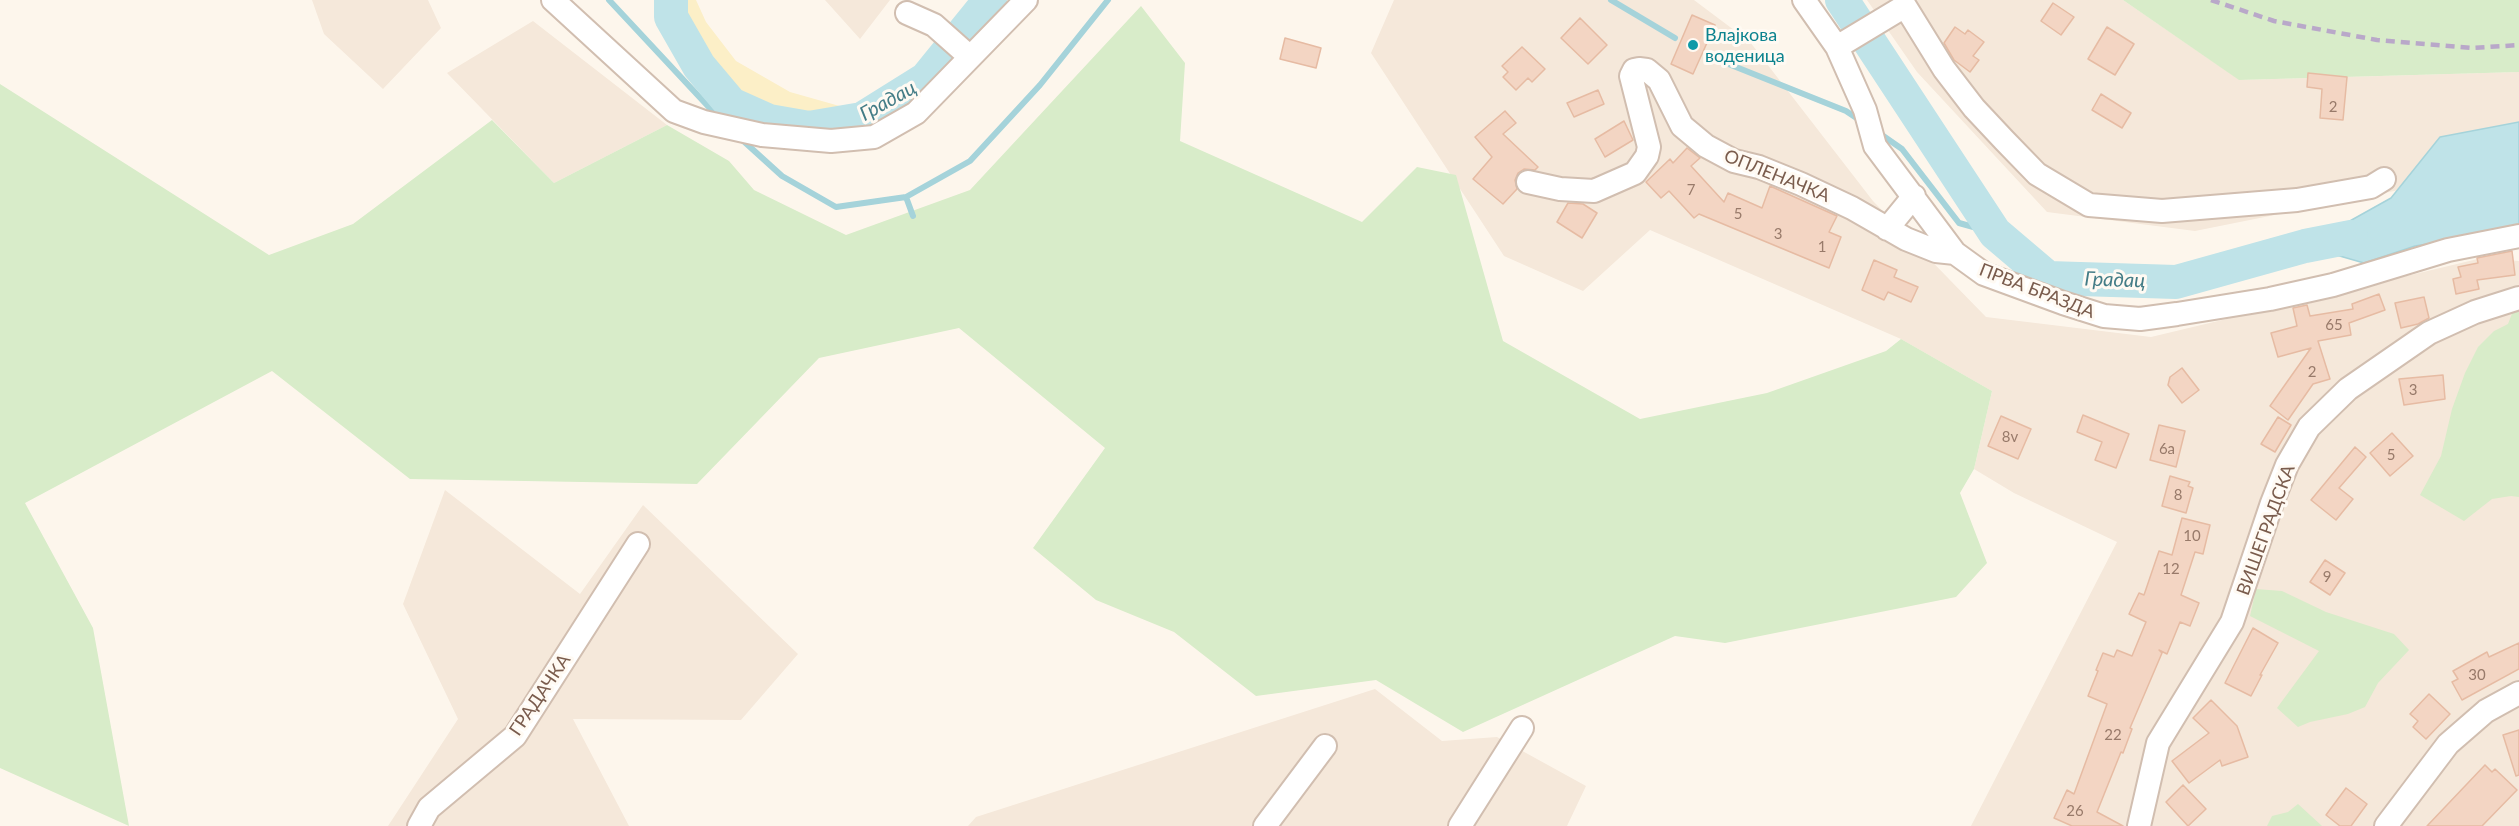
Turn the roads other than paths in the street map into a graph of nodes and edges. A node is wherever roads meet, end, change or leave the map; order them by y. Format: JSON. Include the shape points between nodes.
{"nodes":[{"id":1,"x":553,"y":0,"type":"edge"},
{"id":2,"x":1026,"y":0,"type":"edge"},
{"id":3,"x":1804,"y":0,"type":"edge"},
{"id":4,"x":908,"y":12,"type":"dead end"},
{"id":5,"x":1843,"y":44,"type":"junction"},
{"id":6,"x":970,"y":57,"type":"junction"},
{"id":7,"x":2384,"y":179,"type":"dead end"},
{"id":8,"x":1528,"y":182,"type":"dead end"},
{"id":9,"x":1914,"y":196,"type":"junction"},
{"id":10,"x":1887,"y":229,"type":"junction"},
{"id":11,"x":2519,"y":236,"type":"edge"},
{"id":12,"x":1955,"y":253,"type":"junction"},
{"id":13,"x":2519,"y":298,"type":"edge"},
{"id":14,"x":638,"y":544,"type":"dead end"},
{"id":15,"x":2519,"y":693,"type":"edge"},
{"id":16,"x":1522,"y":728,"type":"dead end"},
{"id":17,"x":1325,"y":746,"type":"dead end"},
{"id":18,"x":419,"y":826,"type":"edge"},
{"id":19,"x":1265,"y":826,"type":"edge"},
{"id":20,"x":1460,"y":826,"type":"edge"},
{"id":21,"x":2139,"y":826,"type":"edge"},
{"id":22,"x":2386,"y":826,"type":"edge"}],
"edges":[{"from":1,"to":6,"type":"street","via":[[674,111],[762,135],[831,141],[874,137],[916,113]]},
{"from":2,"to":6,"type":"street"},
{"from":3,"to":5,"type":"street","name":"ПРВА БРАЗДА"},
{"from":4,"to":6,"type":"street","via":[[934,25]]},
{"from":5,"to":7,"type":"street","via":[[1905,6],[1974,108],[2037,174],[2089,205],[2174,210],[2297,200],[2371,187]]},
{"from":5,"to":9,"type":"street","name":"ПРВА БРАЗДА","via":[[1872,138],[1882,157]]},
{"from":8,"to":10,"type":"street","name":"ОПЛЕНАЧКА","via":[[1594,191],[1635,173],[1649,147],[1631,76],[1634,70],[1647,70],[1659,80],[1682,126],[1706,146],[1734,161],[1801,184]]},
{"from":9,"to":10,"type":"street"},
{"from":9,"to":12,"type":"street","name":"ПРВА БРАЗДА"},
{"from":10,"to":12,"type":"street","name":"ОПЛЕНАЧКА","via":[[1936,251]]},
{"from":11,"to":12,"type":"street","name":"ПРВА БРАЗДА","via":[[2448,250],[2281,297],[2139,319],[2104,316],[2021,289],[1984,274]]},
{"from":13,"to":21,"type":"street","name":"ВИШЕГРАДСКА","via":[[2429,333],[2348,389],[2309,427],[2272,503],[2232,622],[2158,743]]},
{"from":14,"to":18,"type":"street","name":"ГРАДАЧКА","via":[[515,735],[429,808]]},
{"from":15,"to":22,"type":"street","via":[[2486,711],[2448,744]]},
{"from":16,"to":20,"type":"street"},
{"from":17,"to":19,"type":"street"}]}
